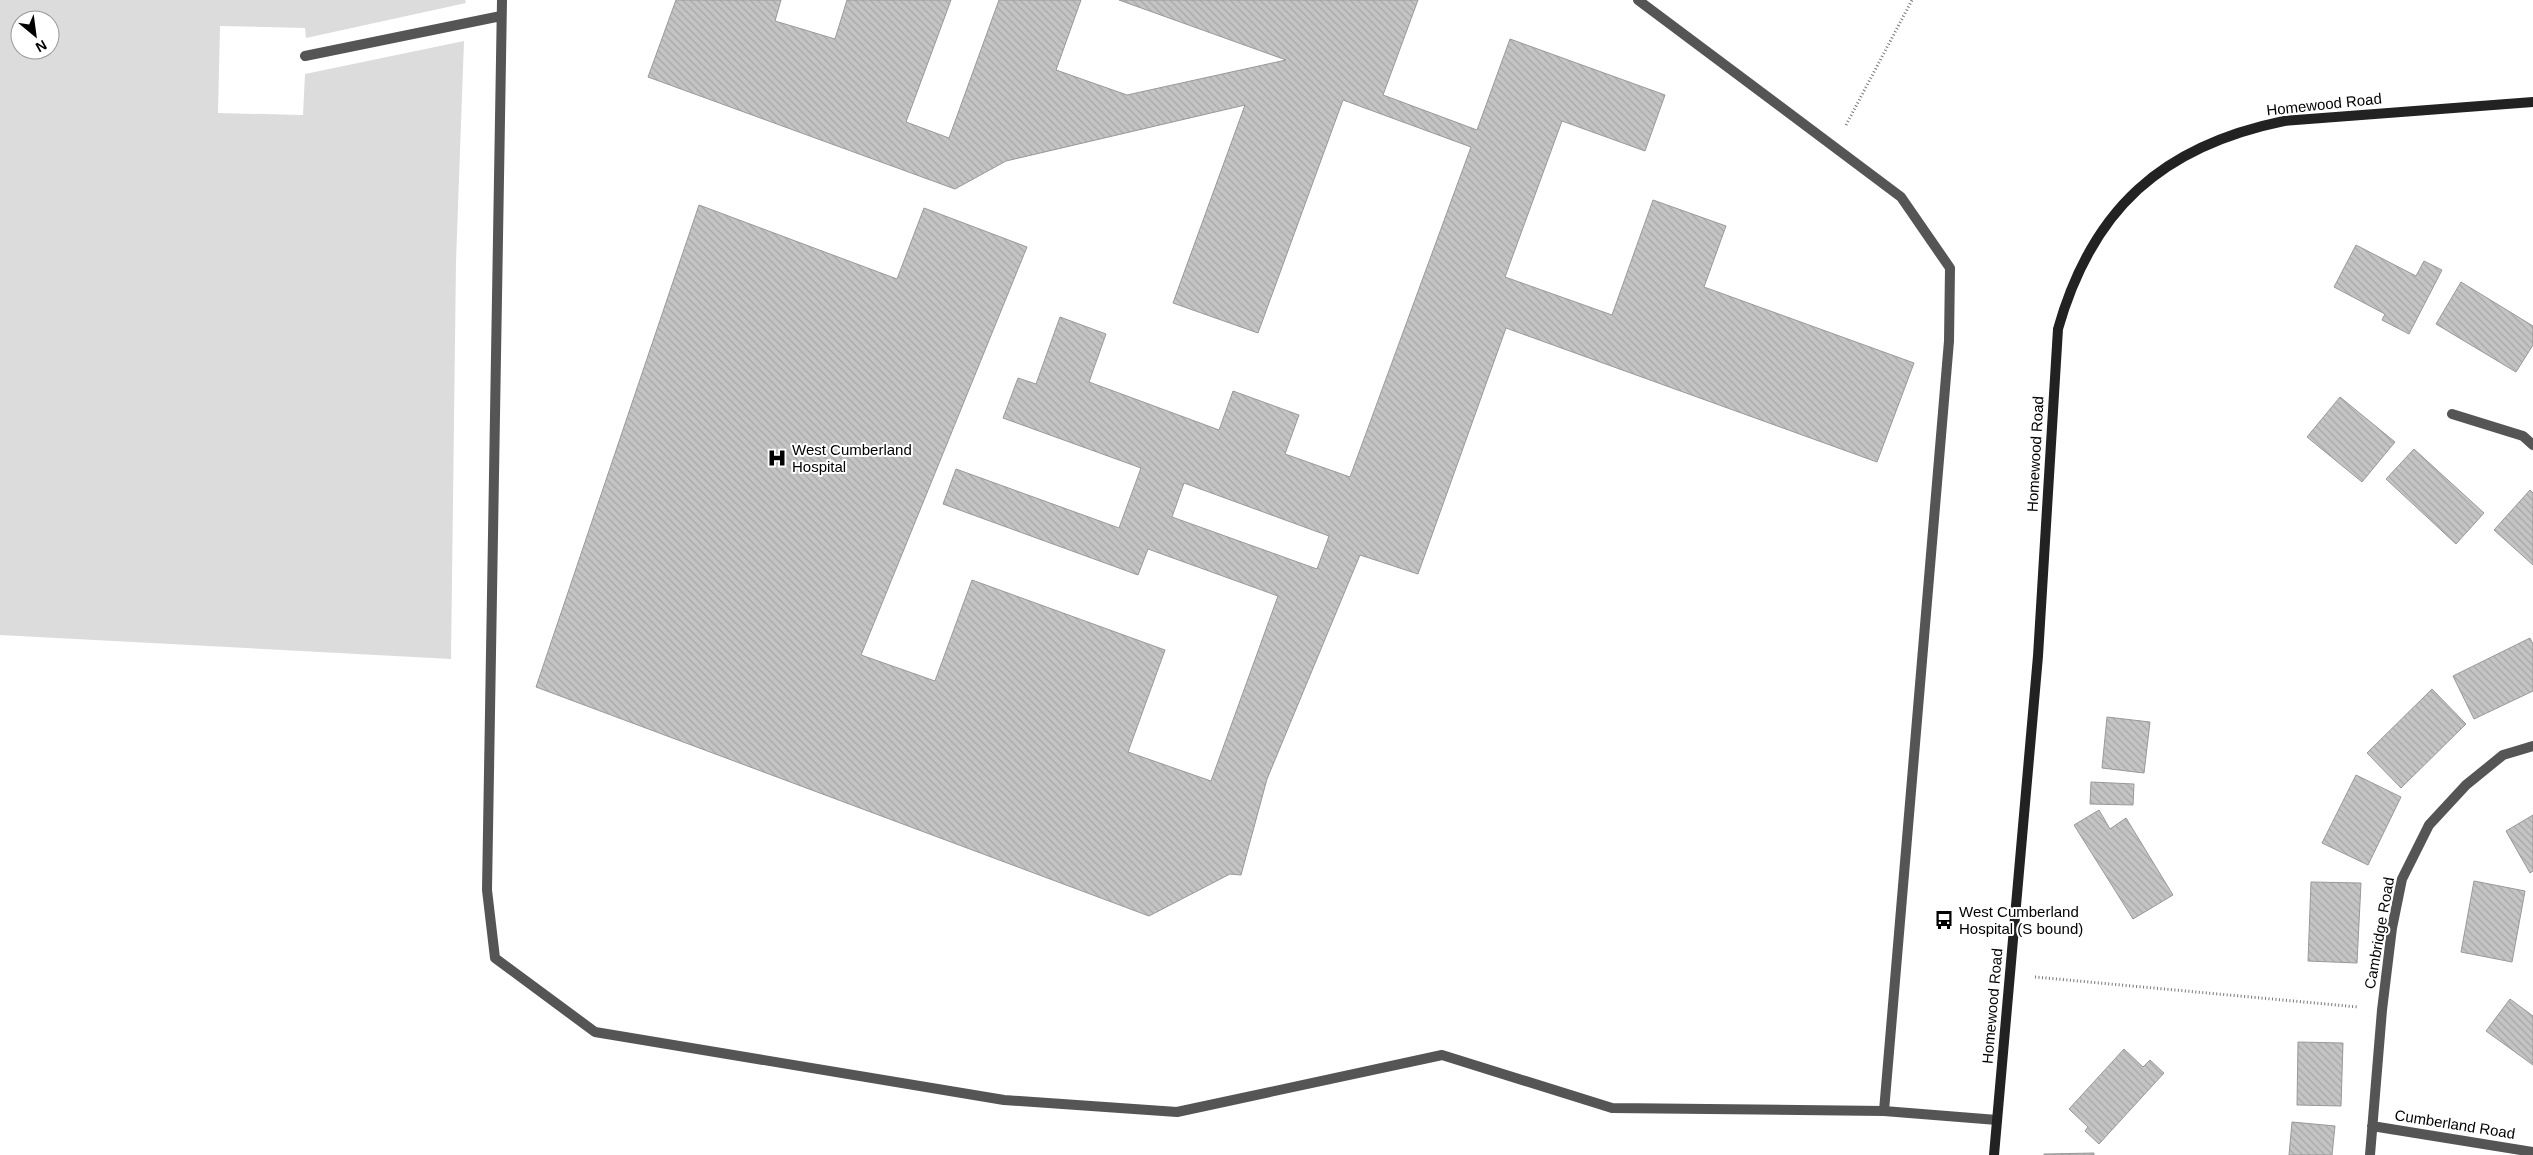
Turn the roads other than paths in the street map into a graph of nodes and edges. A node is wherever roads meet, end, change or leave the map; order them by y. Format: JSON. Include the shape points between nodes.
{"nodes":[{"id":1,"x":502,"y":0,"type":"edge"},
{"id":2,"x":1638,"y":0,"type":"edge"},
{"id":3,"x":501,"y":16,"type":"junction"},
{"id":4,"x":305,"y":56,"type":"dead end"},
{"id":5,"x":2533,"y":102,"type":"edge"},
{"id":6,"x":2452,"y":414,"type":"dead end"},
{"id":7,"x":2533,"y":445,"type":"edge"},
{"id":8,"x":2533,"y":746,"type":"edge"},
{"id":9,"x":1884,"y":1111,"type":"junction"},
{"id":10,"x":1997,"y":1120,"type":"junction"},
{"id":11,"x":2372,"y":1126,"type":"junction"},
{"id":12,"x":2533,"y":1152,"type":"edge"},
{"id":13,"x":1994,"y":1155,"type":"edge"},
{"id":14,"x":2370,"y":1155,"type":"edge"}],
"edges":[{"from":1,"to":3,"type":"street"},
{"from":2,"to":9,"type":"street","via":[[1901,197],[1950,268],[1950,341]]},
{"from":3,"to":4,"type":"street"},
{"from":3,"to":9,"type":"street","via":[[487,890],[496,958],[595,1032],[1004,1100],[1177,1112],[1442,1055],[1612,1108]]},
{"from":5,"to":10,"type":"street","name":"Homewood Road","via":[[2284,120],[2214,140],[2174,161],[2125,201],[2083,261],[2068,294],[2058,329],[2038,656]]},
{"from":6,"to":7,"type":"street","via":[[2524,436]]},
{"from":8,"to":11,"type":"street","name":"Cambridge Road","via":[[2503,755],[2466,785],[2429,825],[2402,879],[2382,1010]]},
{"from":9,"to":10,"type":"street"},
{"from":10,"to":13,"type":"street","name":"Homewood Road"},
{"from":11,"to":12,"type":"street","name":"Cumberland Road"},
{"from":11,"to":14,"type":"street","name":"Cambridge Road"}]}
